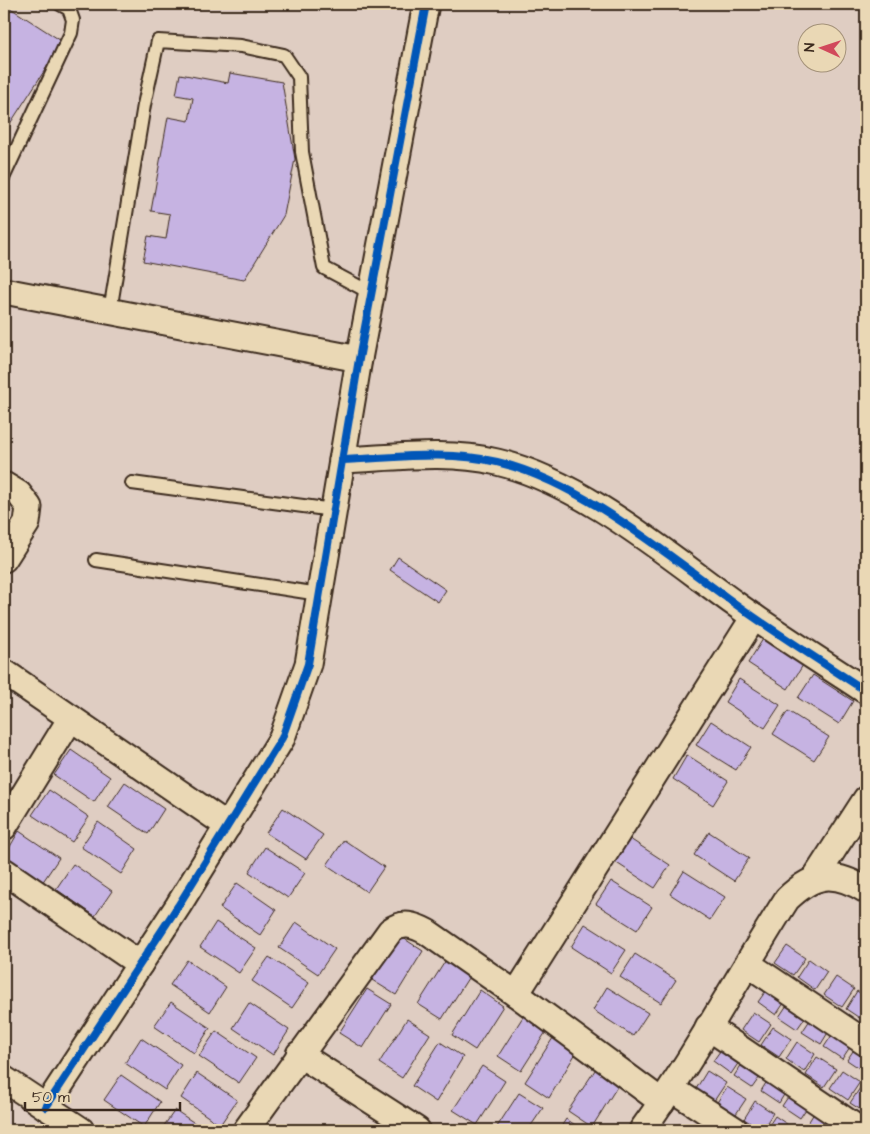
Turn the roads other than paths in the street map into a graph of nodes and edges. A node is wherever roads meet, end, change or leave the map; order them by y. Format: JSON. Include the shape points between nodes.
{"nodes":[{"id":1,"x":60,"y":4,"type":"edge"},
{"id":2,"x":426,"y":4,"type":"edge"},
{"id":3,"x":4,"y":176,"type":"edge"},
{"id":4,"x":4,"y":291,"type":"edge"},
{"id":5,"x":371,"y":293,"type":"junction"},
{"id":6,"x":110,"y":311,"type":"junction"},
{"id":7,"x":359,"y":358,"type":"junction"},
{"id":8,"x":342,"y":460,"type":"junction"},
{"id":9,"x":132,"y":482,"type":"dead end"},
{"id":10,"x":4,"y":485,"type":"edge"},
{"id":11,"x":333,"y":510,"type":"junction"},
{"id":12,"x":4,"y":559,"type":"edge"},
{"id":13,"x":96,"y":560,"type":"dead end"},
{"id":14,"x":319,"y":594,"type":"junction"},
{"id":15,"x":754,"y":617,"type":"junction"},
{"id":16,"x":4,"y":672,"type":"edge"},
{"id":17,"x":866,"y":691,"type":"edge"},
{"id":18,"x":71,"y":718,"type":"junction"},
{"id":19,"x":866,"y":799,"type":"edge"},
{"id":20,"x":228,"y":826,"type":"junction"},
{"id":21,"x":4,"y":827,"type":"edge"},
{"id":22,"x":4,"y":871,"type":"edge"},
{"id":23,"x":815,"y":878,"type":"junction"},
{"id":24,"x":866,"y":890,"type":"edge"},
{"id":25,"x":140,"y":964,"type":"junction"},
{"id":26,"x":748,"y":964,"type":"junction"},
{"id":27,"x":516,"y":994,"type":"junction"},
{"id":28,"x":708,"y":1026,"type":"junction"},
{"id":29,"x":866,"y":1043,"type":"edge"},
{"id":30,"x":299,"y":1054,"type":"junction"},
{"id":31,"x":4,"y":1079,"type":"edge"},
{"id":32,"x":667,"y":1095,"type":"junction"},
{"id":33,"x":61,"y":1122,"type":"edge"},
{"id":34,"x":246,"y":1130,"type":"edge"},
{"id":35,"x":417,"y":1130,"type":"edge"},
{"id":36,"x":642,"y":1130,"type":"edge"},
{"id":37,"x":735,"y":1130,"type":"edge"},
{"id":38,"x":860,"y":1130,"type":"edge"}],
"edges":[{"from":1,"to":3,"type":"lane","via":[[69,9],[73,20],[71,32]]},
{"from":2,"to":5,"type":"street"},
{"from":4,"to":6,"type":"street"},
{"from":5,"to":6,"type":"lane","via":[[324,268],[302,152],[299,76],[284,55],[241,46],[158,41],[144,105]]},
{"from":5,"to":7,"type":"street"},
{"from":6,"to":7,"type":"street"},
{"from":7,"to":8,"type":"street"},
{"from":8,"to":11,"type":"street"},
{"from":8,"to":15,"type":"street","via":[[451,456],[498,462],[534,474],[607,511]]},
{"from":9,"to":11,"type":"lane"},
{"from":10,"to":12,"type":"street","via":[[19,494],[30,507],[27,523]]},
{"from":11,"to":14,"type":"street"},
{"from":13,"to":14,"type":"lane"},
{"from":14,"to":20,"type":"street","via":[[308,664],[282,738]]},
{"from":15,"to":17,"type":"street"},
{"from":15,"to":27,"type":"street"},
{"from":16,"to":18,"type":"street"},
{"from":18,"to":20,"type":"street"},
{"from":18,"to":21,"type":"street"},
{"from":19,"to":23,"type":"street"},
{"from":20,"to":25,"type":"street"},
{"from":22,"to":25,"type":"street"},
{"from":23,"to":24,"type":"street","via":[[836,876]]},
{"from":23,"to":26,"type":"street","via":[[801,885],[787,899]]},
{"from":25,"to":33,"type":"street"},
{"from":26,"to":28,"type":"street"},
{"from":26,"to":29,"type":"street"},
{"from":27,"to":30,"type":"street","via":[[415,925],[396,926]]},
{"from":27,"to":32,"type":"street"},
{"from":28,"to":32,"type":"street"},
{"from":28,"to":38,"type":"street"},
{"from":30,"to":34,"type":"street"},
{"from":30,"to":35,"type":"street"},
{"from":31,"to":33,"type":"street"},
{"from":32,"to":36,"type":"street"},
{"from":32,"to":37,"type":"street"}]}
